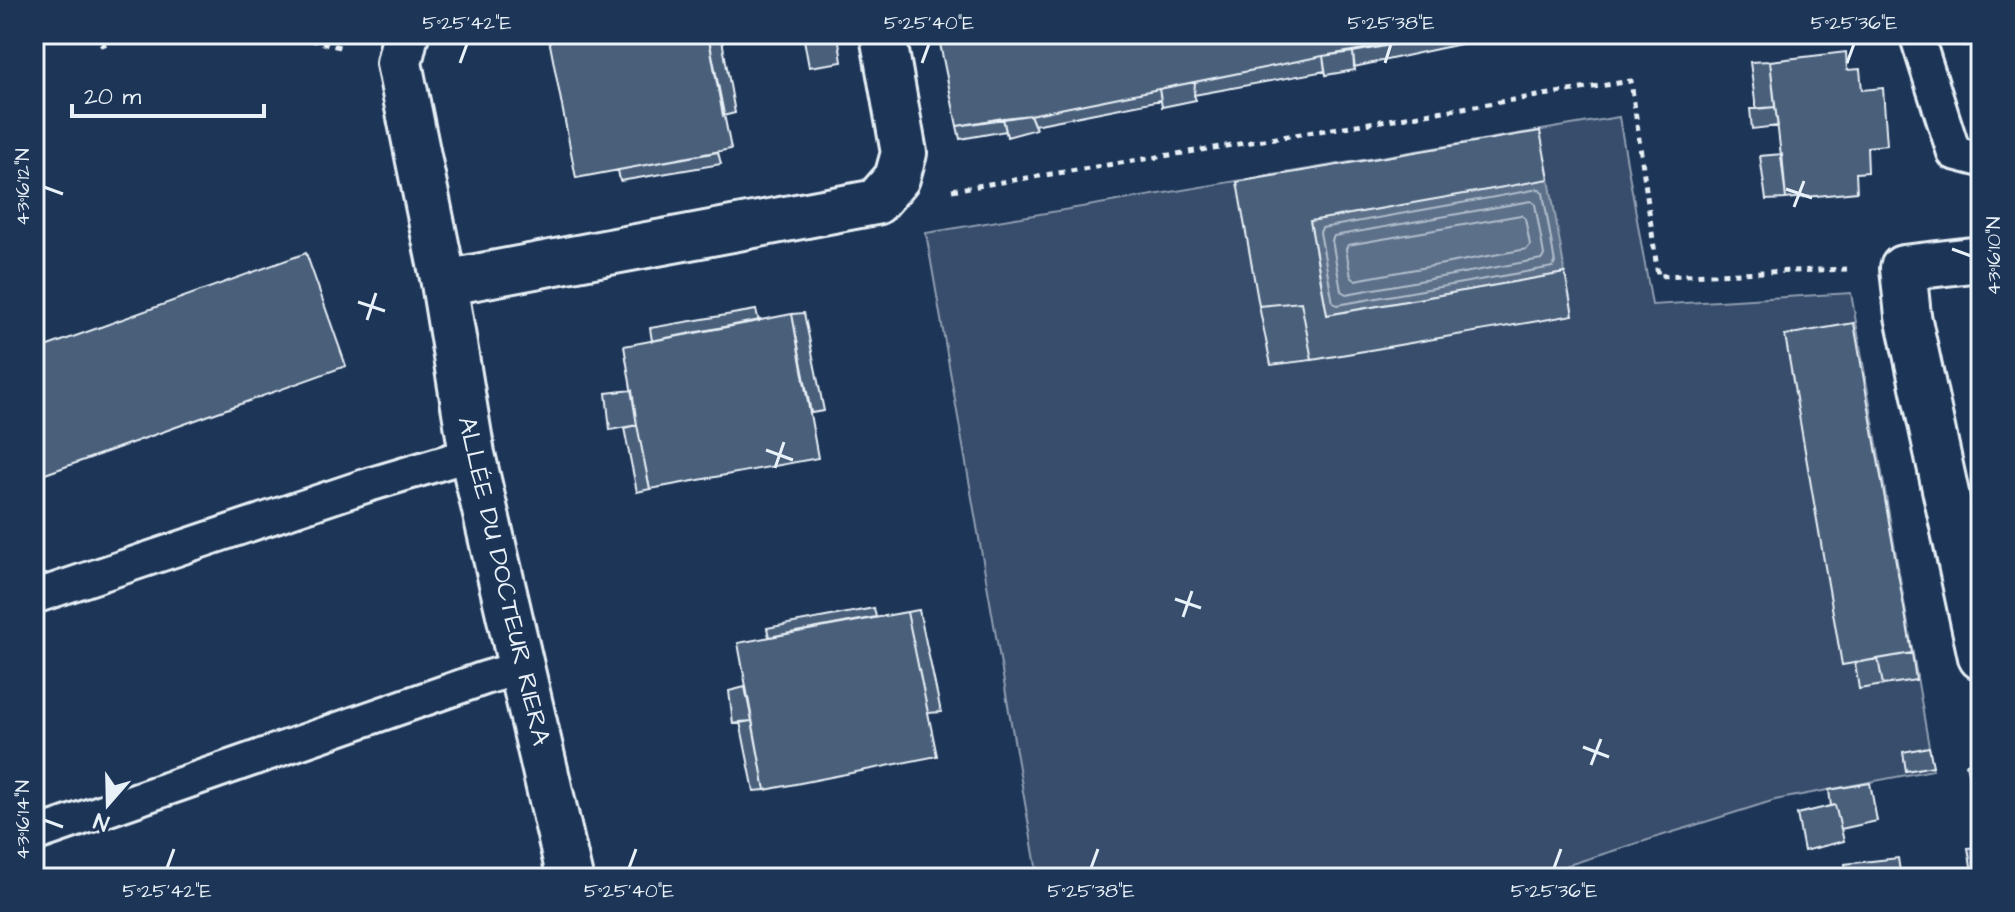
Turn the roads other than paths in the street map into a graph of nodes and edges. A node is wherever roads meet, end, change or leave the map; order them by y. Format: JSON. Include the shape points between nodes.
{"nodes":[{"id":1,"x":406,"y":34,"type":"edge"},
{"id":2,"x":1916,"y":34,"type":"edge"},
{"id":3,"x":883,"y":35,"type":"edge"},
{"id":4,"x":1981,"y":160,"type":"edge"},
{"id":5,"x":1981,"y":259,"type":"edge"},
{"id":6,"x":444,"y":283,"type":"junction"},
{"id":7,"x":472,"y":454,"type":"junction"},
{"id":8,"x":34,"y":597,"type":"edge"},
{"id":9,"x":1981,"y":657,"type":"edge"},
{"id":10,"x":523,"y":667,"type":"junction"},
{"id":11,"x":34,"y":835,"type":"edge"},
{"id":12,"x":570,"y":878,"type":"edge"}],
"edges":[{"from":1,"to":6,"type":"street","name":"ALLÉE DU DOCTEUR RIERA","via":[[399,63]]},
{"from":2,"to":4,"type":"lane","via":[[1954,153]]},
{"from":3,"to":6,"type":"street","via":[[904,153],[897,178],[876,202]]},
{"from":5,"to":9,"type":"street","via":[[1903,268],[1908,316]]},
{"from":6,"to":7,"type":"street","name":"ALLÉE DU DOCTEUR RIERA"},
{"from":7,"to":8,"type":"lane"},
{"from":7,"to":10,"type":"street","name":"ALLÉE DU DOCTEUR RIERA"},
{"from":10,"to":11,"type":"lane"},
{"from":10,"to":12,"type":"street","name":"ALLÉE DU DOCTEUR RIERA"}]}
